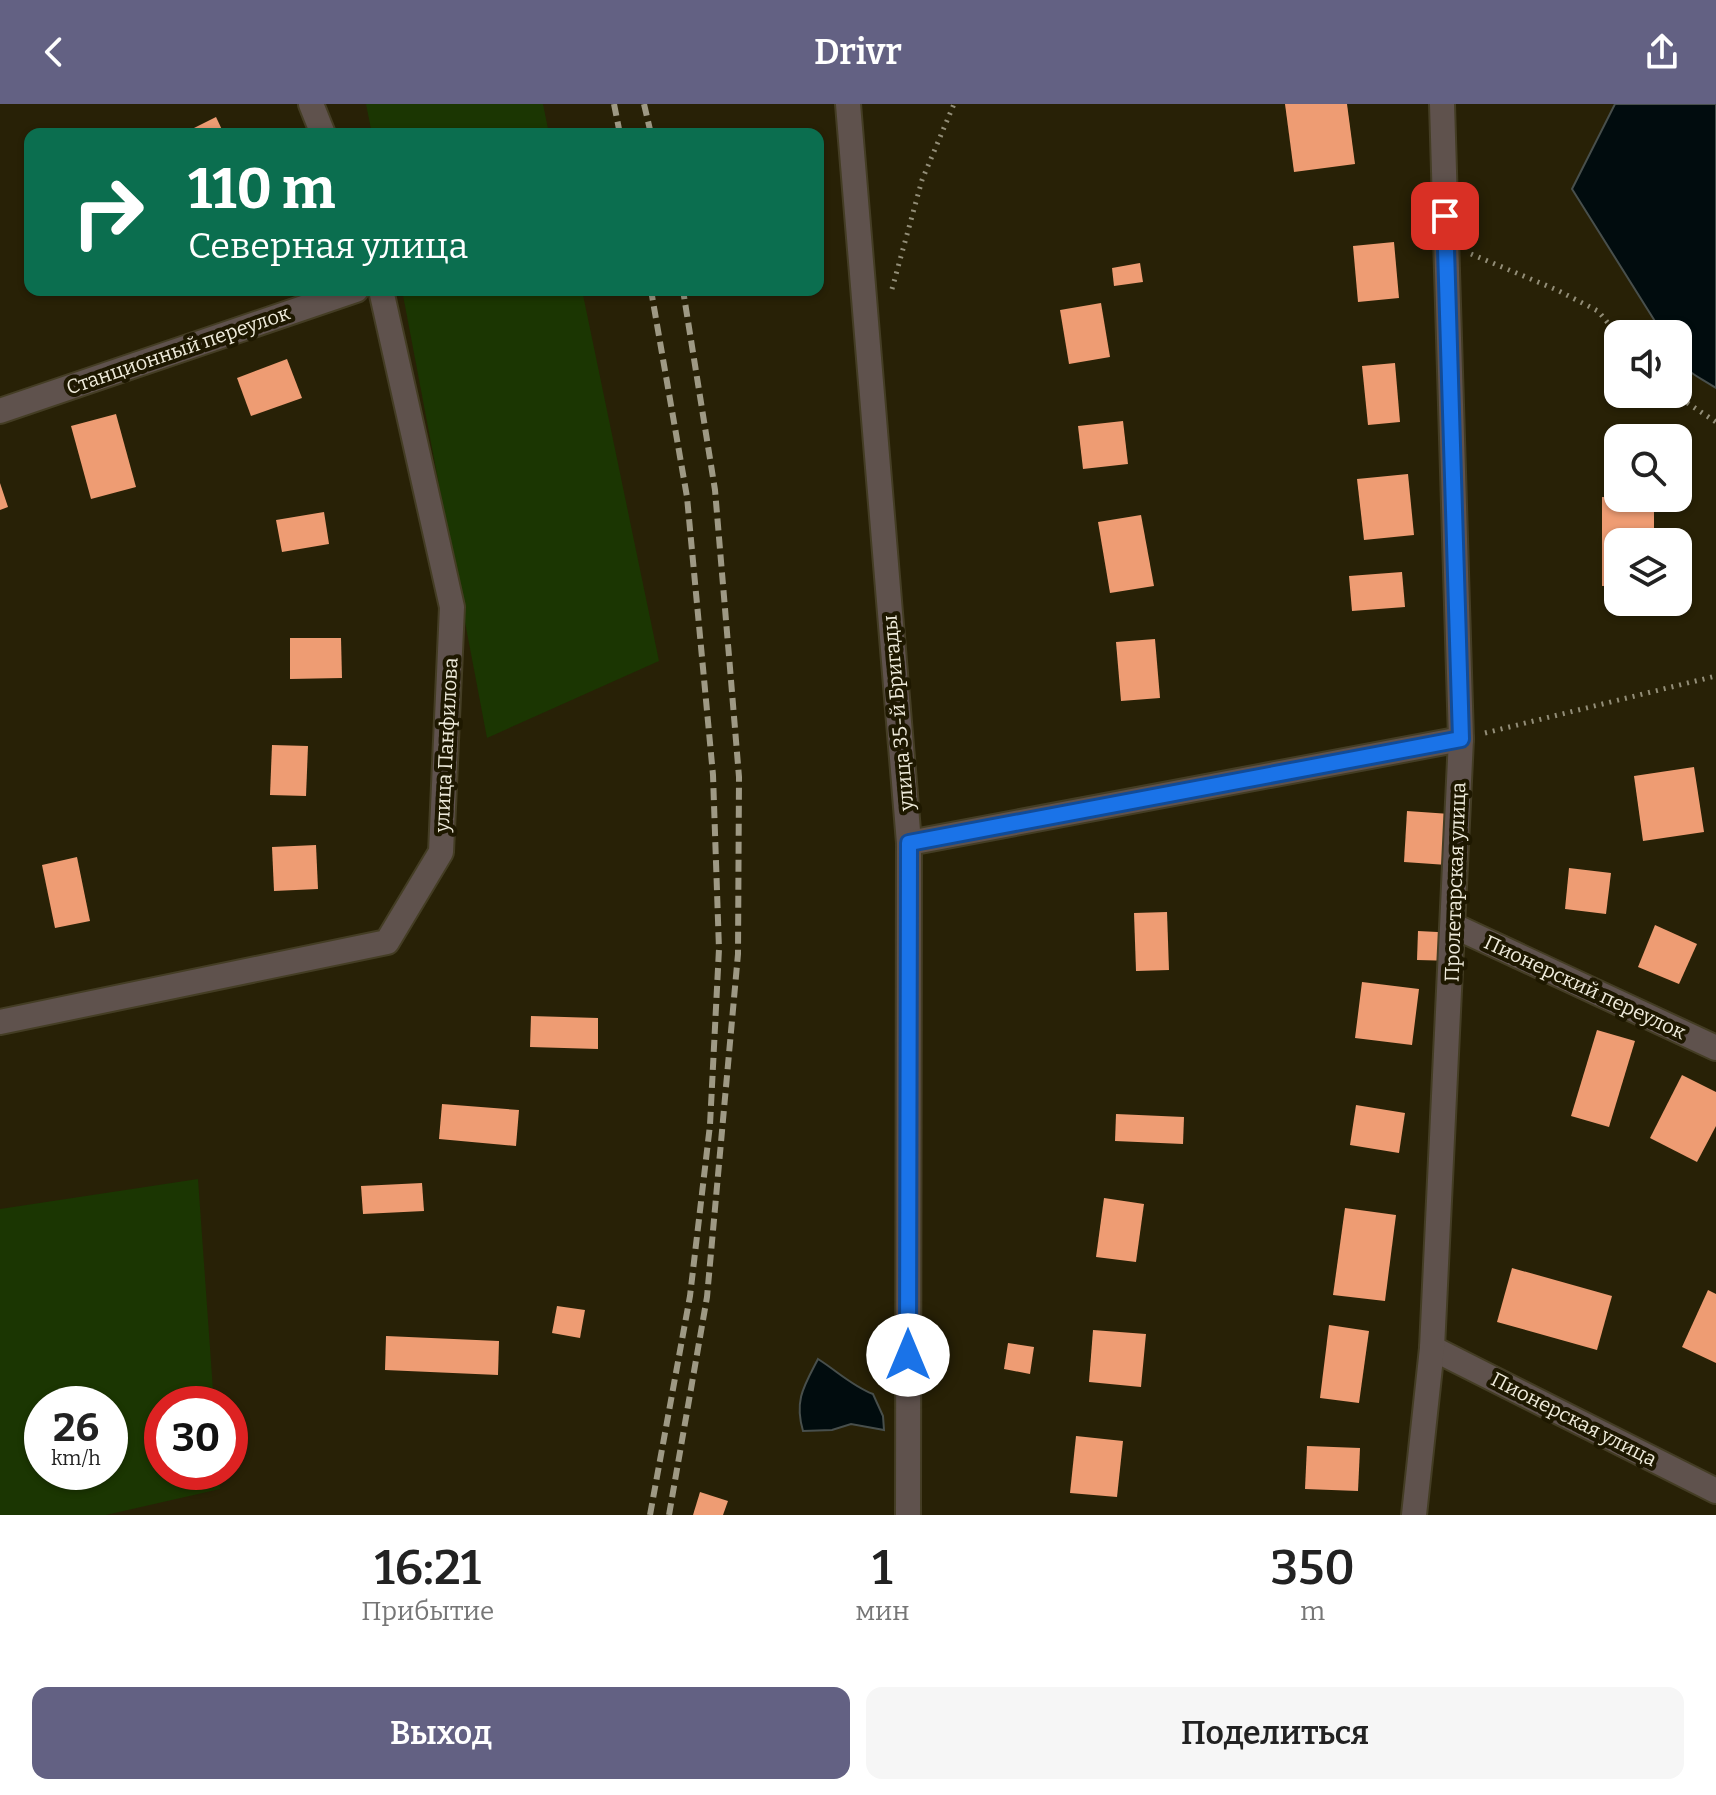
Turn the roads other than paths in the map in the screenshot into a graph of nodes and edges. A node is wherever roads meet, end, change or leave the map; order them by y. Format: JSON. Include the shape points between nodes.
{"nodes":[{"id":1,"x":311,"y":104,"type":"edge"},
{"id":2,"x":848,"y":104,"type":"edge"},
{"id":3,"x":1442,"y":104,"type":"edge"},
{"id":4,"x":321,"y":128,"type":"edge"},
{"id":5,"x":338,"y":296,"type":"edge"},
{"id":6,"x":382,"y":296,"type":"edge"},
{"id":7,"x":0,"y":411,"type":"edge"},
{"id":8,"x":1461,"y":739,"type":"junction"},
{"id":9,"x":909,"y":843,"type":"junction"},
{"id":10,"x":1454,"y":926,"type":"junction"},
{"id":11,"x":0,"y":1022,"type":"edge"},
{"id":12,"x":1716,"y":1048,"type":"edge"},
{"id":13,"x":1432,"y":1348,"type":"junction"},
{"id":14,"x":1716,"y":1491,"type":"edge"},
{"id":15,"x":908,"y":1515,"type":"edge"},
{"id":16,"x":1414,"y":1515,"type":"edge"}],
"edges":[{"from":1,"to":4,"type":"street"},
{"from":2,"to":9,"type":"street","name":"улица 35-й Бригады"},
{"from":3,"to":8,"type":"street","name":"Пролетарская улица"},
{"from":5,"to":7,"type":"street","name":"Станционный переулок"},
{"from":6,"to":11,"type":"street","name":"улица Панфилова","via":[[452,607],[441,852],[387,942]]},
{"from":8,"to":9,"type":"street"},
{"from":8,"to":10,"type":"street","name":"Пролетарская улица"},
{"from":9,"to":15,"type":"street","name":"улица 35-й Бригады"},
{"from":10,"to":12,"type":"street","name":"Пионерский переулок"},
{"from":10,"to":13,"type":"street","name":"Пролетарская улица"},
{"from":13,"to":14,"type":"street","name":"Пионерская улица"},
{"from":13,"to":16,"type":"street","name":"Пролетарская улица"}]}
